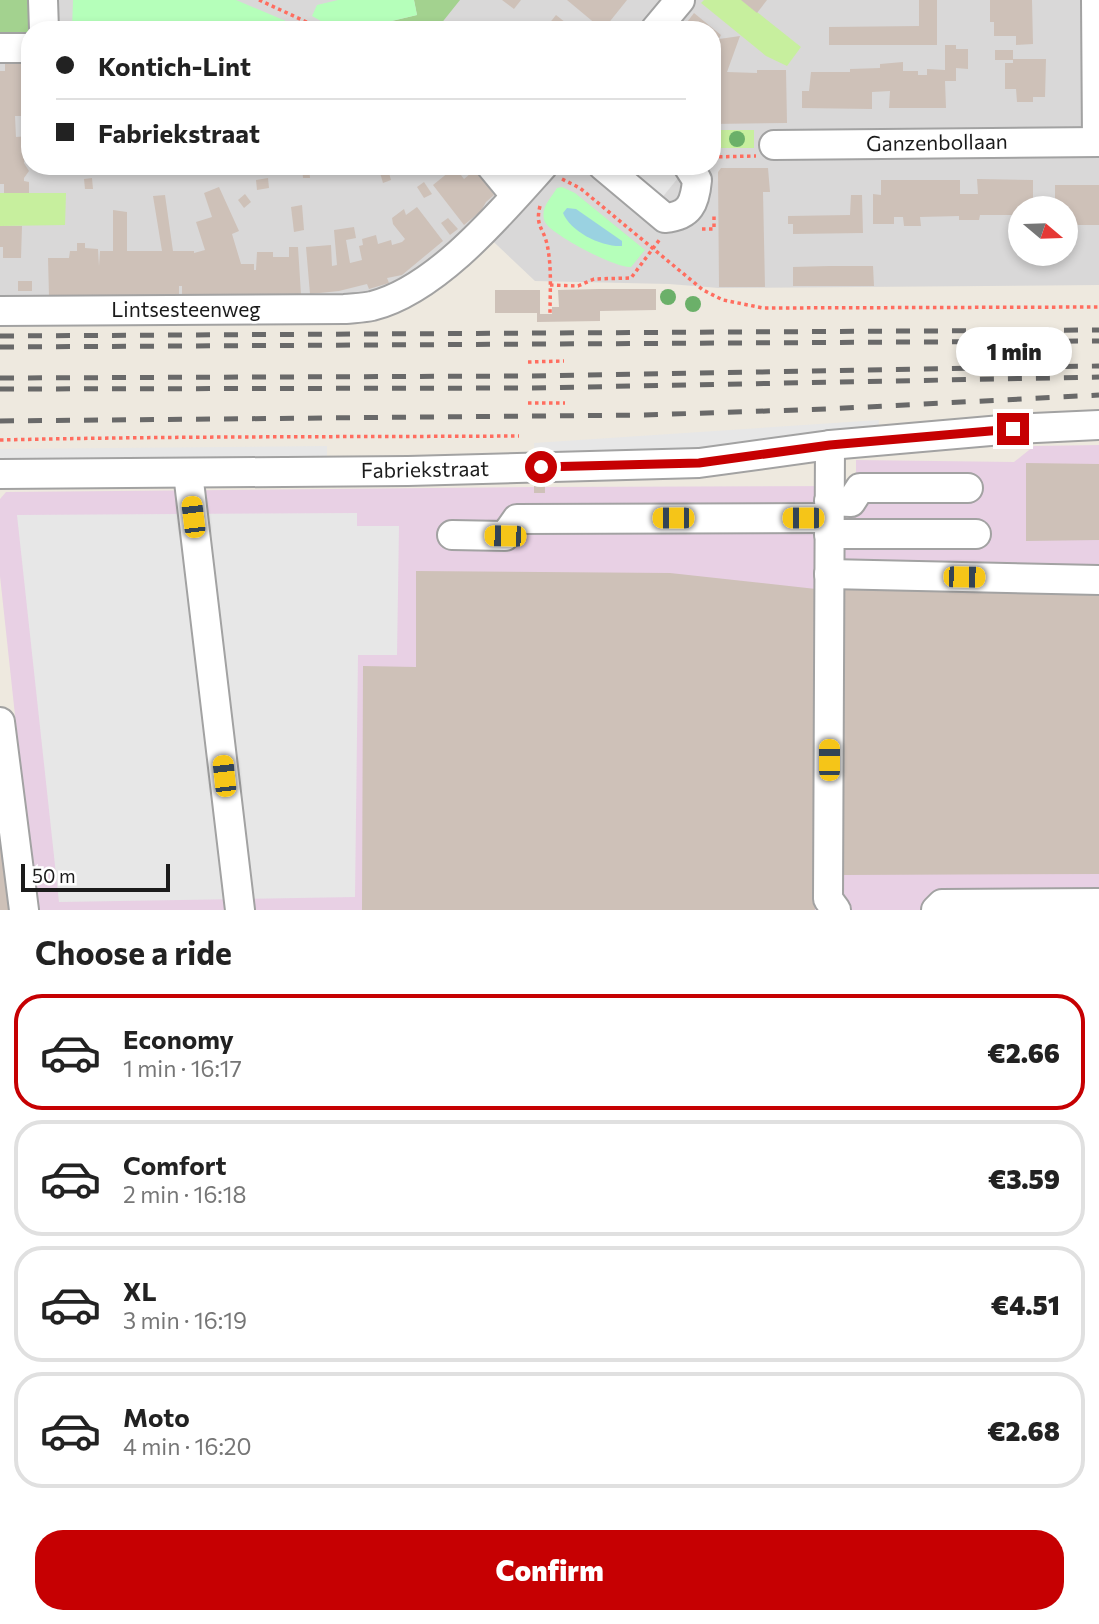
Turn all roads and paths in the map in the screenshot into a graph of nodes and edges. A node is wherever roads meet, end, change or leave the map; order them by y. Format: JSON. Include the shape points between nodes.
{"nodes":[{"id":1,"x":43,"y":0,"type":"edge"},
{"id":2,"x":259,"y":0,"type":"edge"},
{"id":3,"x":680,"y":0,"type":"edge"},
{"id":4,"x":1096,"y":0,"type":"edge"},
{"id":5,"x":44,"y":21,"type":"edge"},
{"id":6,"x":304,"y":21,"type":"edge"},
{"id":7,"x":662,"y":21,"type":"edge"},
{"id":8,"x":0,"y":48,"type":"edge"},
{"id":9,"x":21,"y":48,"type":"edge"},
{"id":10,"x":1098,"y":142,"type":"edge"},
{"id":11,"x":774,"y":145,"type":"joint"},
{"id":12,"x":721,"y":157,"type":"edge"},
{"id":13,"x":498,"y":175,"type":"edge"},
{"id":14,"x":556,"y":175,"type":"edge"},
{"id":15,"x":614,"y":175,"type":"edge"},
{"id":16,"x":694,"y":175,"type":"edge"},
{"id":17,"x":541,"y":178,"type":"edge"},
{"id":18,"x":510,"y":189,"type":"dead end"},
{"id":19,"x":1099,"y":307,"type":"edge"},
{"id":20,"x":0,"y":312,"type":"edge"},
{"id":21,"x":551,"y":313,"type":"dead end"},
{"id":22,"x":564,"y":361,"type":"dead end"},
{"id":23,"x":528,"y":362,"type":"dead end"},
{"id":24,"x":528,"y":403,"type":"dead end"},
{"id":25,"x":565,"y":403,"type":"dead end"},
{"id":26,"x":1099,"y":425,"type":"edge"},
{"id":27,"x":519,"y":436,"type":"dead end"},
{"id":28,"x":0,"y":440,"type":"edge"},
{"id":29,"x":830,"y":445,"type":"junction"},
{"id":30,"x":188,"y":472,"type":"junction"},
{"id":31,"x":0,"y":474,"type":"edge"},
{"id":32,"x":968,"y":488,"type":"dead end"},
{"id":33,"x":829,"y":518,"type":"junction"},
{"id":34,"x":976,"y":534,"type":"dead end"},
{"id":35,"x":452,"y":535,"type":"dead end"},
{"id":36,"x":830,"y":574,"type":"junction"},
{"id":37,"x":1099,"y":580,"type":"edge"},
{"id":38,"x":0,"y":722,"type":"edge"},
{"id":39,"x":1087,"y":905,"type":"edge"},
{"id":40,"x":24,"y":910,"type":"edge"},
{"id":41,"x":240,"y":910,"type":"edge"},
{"id":42,"x":836,"y":910,"type":"edge"},
{"id":43,"x":936,"y":910,"type":"edge"}],
"edges":[{"from":1,"to":5,"type":"street"},
{"from":2,"to":6,"type":"path"},
{"from":3,"to":7,"type":"street"},
{"from":4,"to":10,"type":"street"},
{"from":8,"to":9,"type":"street"},
{"from":10,"to":11,"type":"street","name":"Ganzenbollaan"},
{"from":11,"to":12,"type":"path","via":[[761,156]]},
{"from":13,"to":18,"type":"street"},
{"from":14,"to":19,"type":"path","via":[[580,188],[703,290],[733,303],[763,308]]},
{"from":15,"to":16,"type":"street","via":[[665,218],[685,212],[695,198]]},
{"from":17,"to":20,"type":"street","name":"Lintsesteenweg","via":[[419,285],[372,306]]},
{"from":17,"to":21,"type":"path","via":[[536,220],[547,242]]},
{"from":22,"to":23,"type":"path"},
{"from":24,"to":25,"type":"path"},
{"from":26,"to":29,"type":"street","name":"Fabriekstraat"},
{"from":27,"to":28,"type":"path"},
{"from":29,"to":30,"type":"street","name":"Fabriekstraat","via":[[699,463]]},
{"from":29,"to":33,"type":"street"},
{"from":30,"to":31,"type":"street","name":"Fabriekstraat"},
{"from":30,"to":41,"type":"street"},
{"from":32,"to":33,"type":"street","via":[[860,488],[851,502]]},
{"from":33,"to":34,"type":"street"},
{"from":33,"to":35,"type":"street","via":[[517,519],[505,536]]},
{"from":33,"to":36,"type":"street"},
{"from":36,"to":37,"type":"street"},
{"from":36,"to":42,"type":"street","via":[[828,899]]},
{"from":38,"to":40,"type":"street"},
{"from":39,"to":43,"type":"street","via":[[942,904]]}]}
